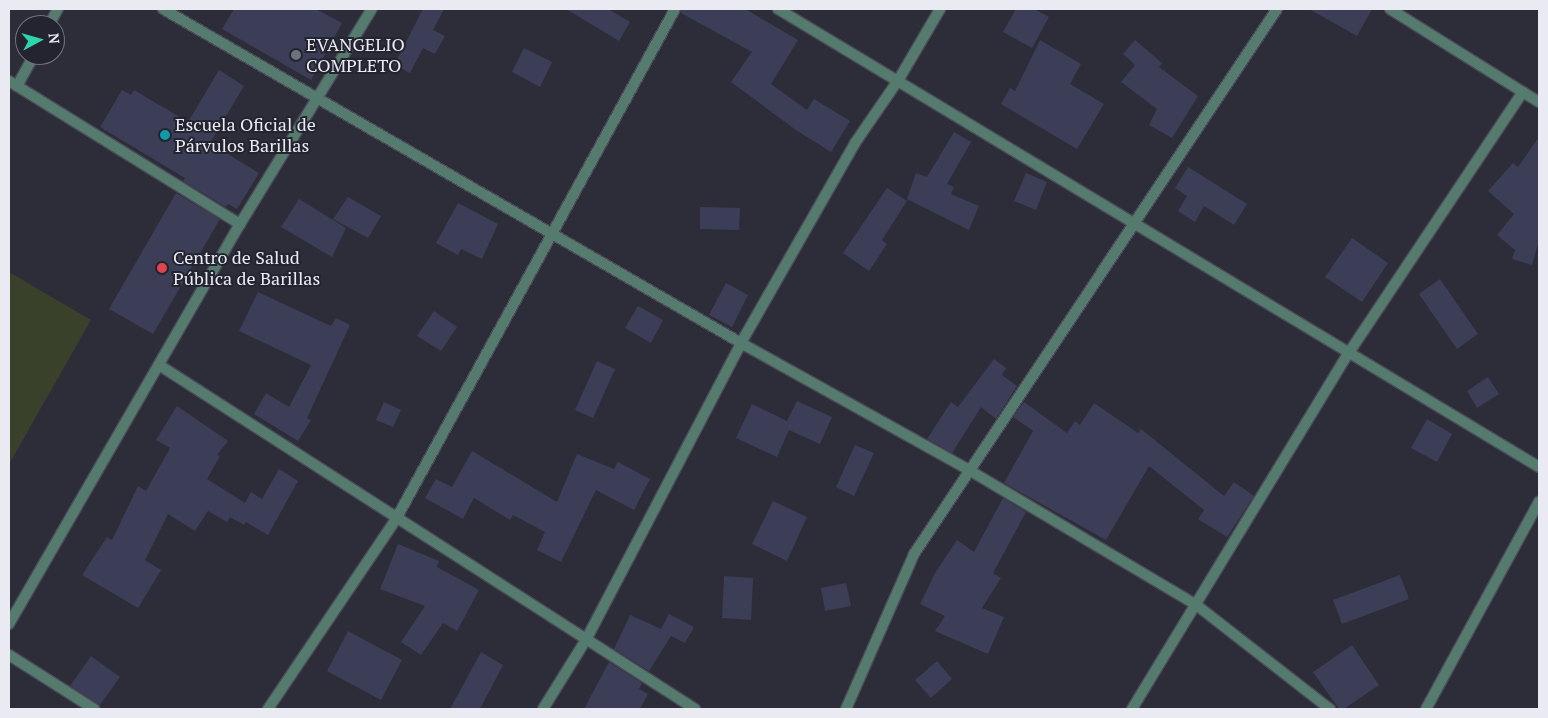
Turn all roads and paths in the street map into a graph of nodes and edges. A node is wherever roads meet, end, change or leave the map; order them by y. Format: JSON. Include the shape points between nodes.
{"nodes":[{"id":1,"x":163,"y":9,"type":"edge"},
{"id":2,"x":372,"y":9,"type":"edge"},
{"id":3,"x":675,"y":9,"type":"edge"},
{"id":4,"x":778,"y":9,"type":"edge"},
{"id":5,"x":940,"y":9,"type":"edge"},
{"id":6,"x":1277,"y":9,"type":"edge"},
{"id":7,"x":1390,"y":9,"type":"edge"},
{"id":8,"x":27,"y":65,"type":"edge"},
{"id":9,"x":899,"y":79,"type":"junction"},
{"id":10,"x":13,"y":84,"type":"edge"},
{"id":11,"x":1523,"y":92,"type":"junction"},
{"id":12,"x":315,"y":99,"type":"junction"},
{"id":13,"x":1539,"y":102,"type":"edge"},
{"id":14,"x":1136,"y":222,"type":"junction"},
{"id":15,"x":240,"y":224,"type":"junction"},
{"id":16,"x":552,"y":232,"type":"junction"},
{"id":17,"x":741,"y":343,"type":"junction"},
{"id":18,"x":1348,"y":354,"type":"junction"},
{"id":19,"x":159,"y":365,"type":"junction"},
{"id":20,"x":1539,"y":467,"type":"edge"},
{"id":21,"x":969,"y":470,"type":"junction"},
{"id":22,"x":1539,"y":502,"type":"edge"},
{"id":23,"x":396,"y":519,"type":"junction"},
{"id":24,"x":1195,"y":604,"type":"junction"},
{"id":25,"x":9,"y":624,"type":"edge"},
{"id":26,"x":587,"y":638,"type":"junction"},
{"id":27,"x":9,"y":655,"type":"edge"},
{"id":28,"x":94,"y":709,"type":"edge"},
{"id":29,"x":268,"y":709,"type":"edge"},
{"id":30,"x":543,"y":709,"type":"edge"},
{"id":31,"x":695,"y":709,"type":"edge"},
{"id":32,"x":846,"y":709,"type":"edge"},
{"id":33,"x":1132,"y":709,"type":"edge"},
{"id":34,"x":1330,"y":709,"type":"edge"},
{"id":35,"x":1426,"y":709,"type":"edge"}],
"edges":[{"from":1,"to":12,"type":"street"},
{"from":2,"to":12,"type":"street"},
{"from":3,"to":16,"type":"street"},
{"from":4,"to":9,"type":"street"},
{"from":5,"to":9,"type":"street"},
{"from":6,"to":14,"type":"street"},
{"from":7,"to":11,"type":"street"},
{"from":8,"to":10,"type":"street"},
{"from":9,"to":14,"type":"street"},
{"from":9,"to":17,"type":"street","via":[[855,143]]},
{"from":10,"to":15,"type":"street"},
{"from":11,"to":13,"type":"street"},
{"from":11,"to":18,"type":"street"},
{"from":12,"to":15,"type":"street"},
{"from":12,"to":16,"type":"street"},
{"from":14,"to":18,"type":"street"},
{"from":14,"to":21,"type":"street"},
{"from":15,"to":19,"type":"street"},
{"from":16,"to":17,"type":"street"},
{"from":16,"to":23,"type":"street"},
{"from":17,"to":21,"type":"street"},
{"from":17,"to":26,"type":"street"},
{"from":18,"to":20,"type":"street"},
{"from":18,"to":24,"type":"street"},
{"from":19,"to":23,"type":"street"},
{"from":19,"to":25,"type":"street"},
{"from":21,"to":24,"type":"street"},
{"from":21,"to":32,"type":"street","via":[[914,554]]},
{"from":22,"to":35,"type":"street"},
{"from":23,"to":26,"type":"street"},
{"from":23,"to":29,"type":"street"},
{"from":24,"to":33,"type":"street"},
{"from":24,"to":34,"type":"street"},
{"from":26,"to":30,"type":"street"},
{"from":26,"to":31,"type":"street"},
{"from":27,"to":28,"type":"street"}]}
